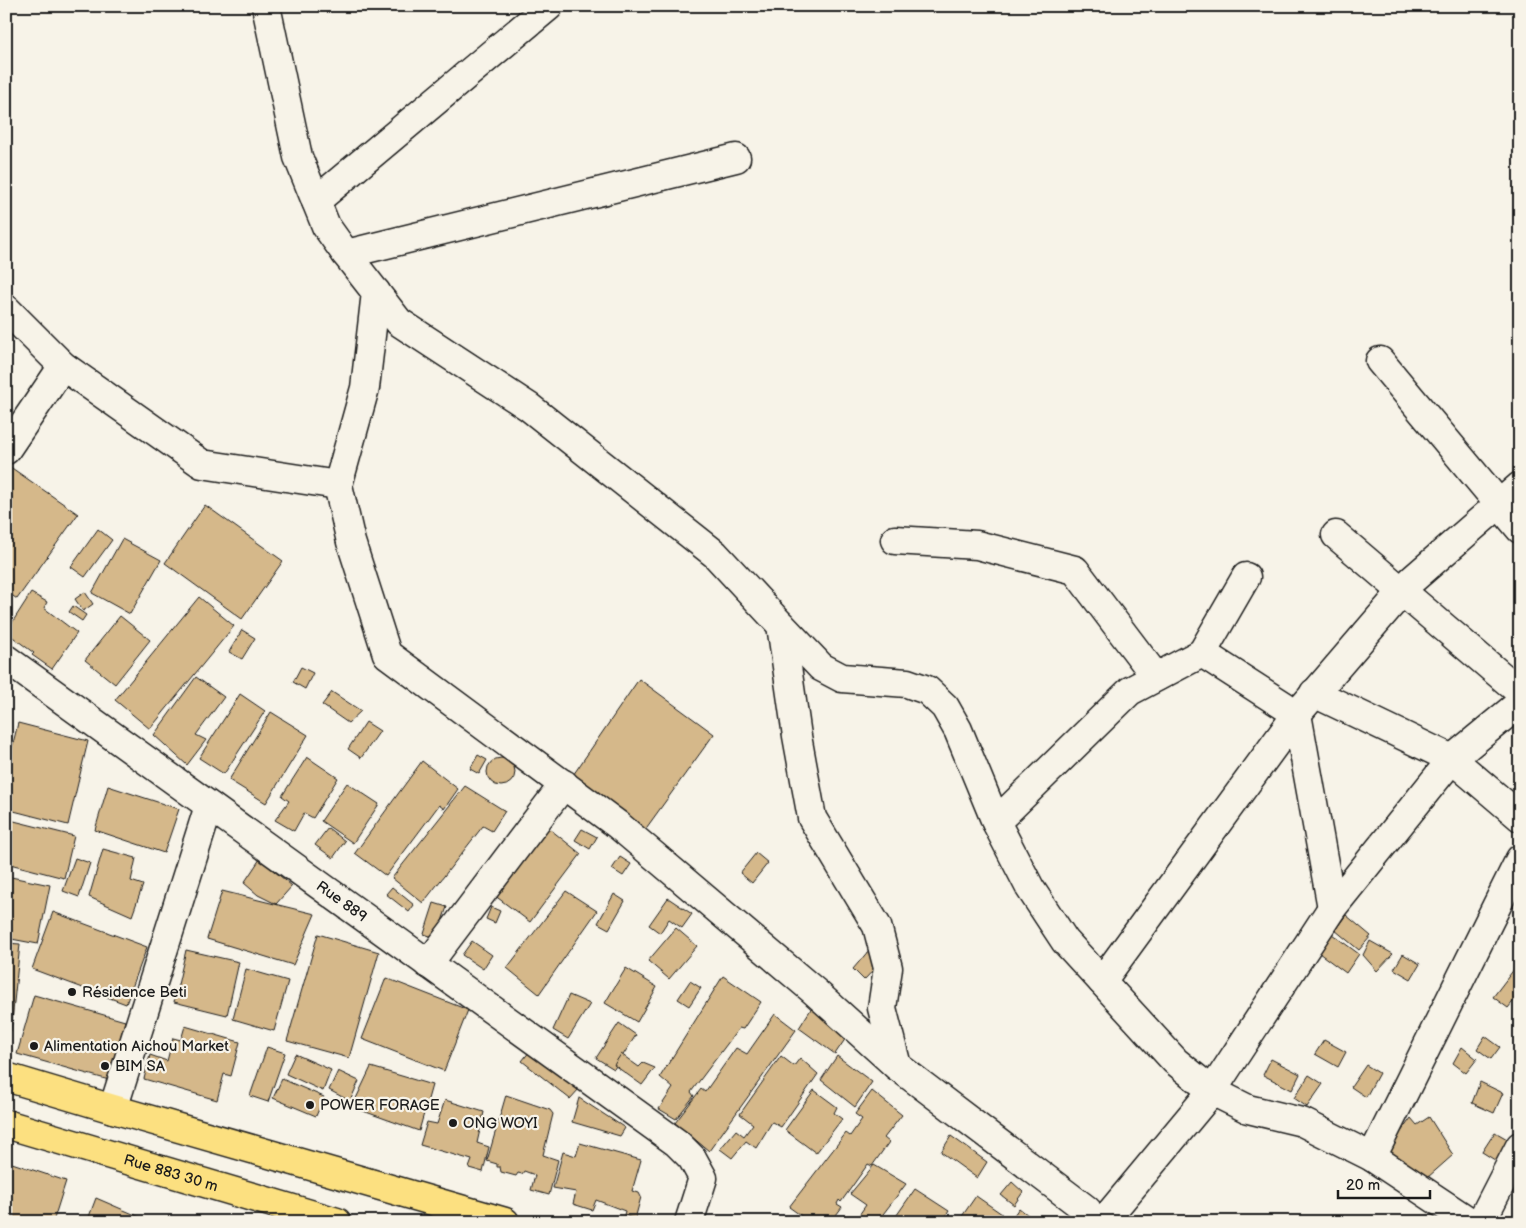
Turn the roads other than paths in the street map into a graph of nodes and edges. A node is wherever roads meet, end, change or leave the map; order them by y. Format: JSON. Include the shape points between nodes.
{"nodes":[{"id":1,"x":266,"y":6,"type":"edge"},
{"id":2,"x":550,"y":6,"type":"edge"},
{"id":3,"x":736,"y":158,"type":"dead end"},
{"id":4,"x":316,"y":201,"type":"junction"},
{"id":5,"x":346,"y":254,"type":"junction"},
{"id":6,"x":376,"y":292,"type":"junction"},
{"id":7,"x":6,"y":309,"type":"edge"},
{"id":8,"x":1380,"y":361,"type":"dead end"},
{"id":9,"x":63,"y":366,"type":"junction"},
{"id":10,"x":6,"y":450,"type":"edge"},
{"id":11,"x":338,"y":485,"type":"junction"},
{"id":12,"x":1520,"y":486,"type":"edge"},
{"id":13,"x":1498,"y":504,"type":"junction"},
{"id":14,"x":1520,"y":529,"type":"edge"},
{"id":15,"x":1336,"y":535,"type":"dead end"},
{"id":16,"x":895,"y":540,"type":"dead end"},
{"id":17,"x":1246,"y":577,"type":"dead end"},
{"id":18,"x":1402,"y":591,"type":"junction"},
{"id":19,"x":781,"y":625,"type":"junction"},
{"id":20,"x":1202,"y":653,"type":"junction"},
{"id":21,"x":6,"y":659,"type":"edge"},
{"id":22,"x":1156,"y":677,"type":"junction"},
{"id":23,"x":1520,"y":692,"type":"edge"},
{"id":24,"x":1314,"y":693,"type":"junction"},
{"id":25,"x":1520,"y":703,"type":"edge"},
{"id":26,"x":1297,"y":714,"type":"junction"},
{"id":27,"x":1452,"y":759,"type":"junction"},
{"id":28,"x":564,"y":784,"type":"junction"},
{"id":29,"x":209,"y":806,"type":"junction"},
{"id":30,"x":1520,"y":816,"type":"edge"},
{"id":31,"x":996,"y":822,"type":"junction"},
{"id":32,"x":1520,"y":859,"type":"edge"},
{"id":33,"x":1332,"y":908,"type":"junction"},
{"id":34,"x":428,"y":964,"type":"junction"},
{"id":35,"x":1102,"y":981,"type":"junction"},
{"id":36,"x":897,"y":1066,"type":"junction"},
{"id":37,"x":6,"y":1077,"type":"edge"},
{"id":38,"x":1212,"y":1091,"type":"junction"},
{"id":39,"x":113,"y":1110,"type":"junction"},
{"id":40,"x":6,"y":1124,"type":"edge"},
{"id":41,"x":1520,"y":1146,"type":"edge"},
{"id":42,"x":1372,"y":1158,"type":"junction"},
{"id":43,"x":337,"y":1222,"type":"edge"},
{"id":44,"x":505,"y":1222,"type":"edge"},
{"id":45,"x":689,"y":1222,"type":"edge"},
{"id":46,"x":1091,"y":1222,"type":"edge"},
{"id":47,"x":1103,"y":1222,"type":"edge"},
{"id":48,"x":1470,"y":1222,"type":"edge"},
{"id":49,"x":1481,"y":1222,"type":"edge"}],
"edges":[{"from":1,"to":4,"type":"street","via":[[298,156]]},
{"from":2,"to":4,"type":"street"},
{"from":3,"to":5,"type":"street"},
{"from":4,"to":5,"type":"street","via":[[326,226]]},
{"from":5,"to":6,"type":"street"},
{"from":6,"to":11,"type":"street","via":[[365,388]]},
{"from":6,"to":19,"type":"street","via":[[400,322],[528,407],[715,554]]},
{"from":7,"to":9,"type":"street"},
{"from":8,"to":13,"type":"street"},
{"from":9,"to":10,"type":"street"},
{"from":9,"to":11,"type":"street","via":[[202,464]]},
{"from":11,"to":28,"type":"street","via":[[351,542],[387,654]]},
{"from":12,"to":13,"type":"street"},
{"from":13,"to":14,"type":"street"},
{"from":13,"to":18,"type":"street"},
{"from":15,"to":18,"type":"street"},
{"from":16,"to":22,"type":"street","via":[[977,545],[1075,570]]},
{"from":17,"to":20,"type":"street"},
{"from":18,"to":23,"type":"street"},
{"from":18,"to":24,"type":"street"},
{"from":19,"to":31,"type":"street","via":[[821,667],[842,678],[907,683],[927,690],[945,706]]},
{"from":19,"to":36,"type":"street","via":[[812,818],[877,926],[888,968],[882,1008]]},
{"from":20,"to":22,"type":"street"},
{"from":20,"to":26,"type":"street"},
{"from":21,"to":29,"type":"street","name":"Rue 889"},
{"from":22,"to":31,"type":"street","via":[[1130,691]]},
{"from":24,"to":26,"type":"street"},
{"from":24,"to":27,"type":"street"},
{"from":25,"to":27,"type":"street"},
{"from":26,"to":33,"type":"street"},
{"from":26,"to":35,"type":"street"},
{"from":27,"to":30,"type":"street"},
{"from":27,"to":33,"type":"street"},
{"from":28,"to":34,"type":"street"},
{"from":28,"to":36,"type":"street","via":[[618,825],[814,991]]},
{"from":29,"to":34,"type":"street","name":"Rue 889"},
{"from":29,"to":39,"type":"street"},
{"from":31,"to":35,"type":"street","via":[[1030,888],[1065,941]]},
{"from":32,"to":42,"type":"street"},
{"from":33,"to":38,"type":"street"},
{"from":34,"to":45,"type":"street","name":"Rue 889","via":[[677,1143],[692,1158],[703,1178]]},
{"from":35,"to":38,"type":"street","via":[[1175,1061]]},
{"from":36,"to":46,"type":"street","via":[[1087,1210]]},
{"from":37,"to":39,"type":"main road"},
{"from":38,"to":42,"type":"street","via":[[1248,1109],[1302,1122]]},
{"from":38,"to":47,"type":"street"},
{"from":39,"to":44,"type":"main road"},
{"from":40,"to":43,"type":"main road","name":"Rue 883 30 m"},
{"from":41,"to":49,"type":"street"},
{"from":42,"to":48,"type":"street"}]}
